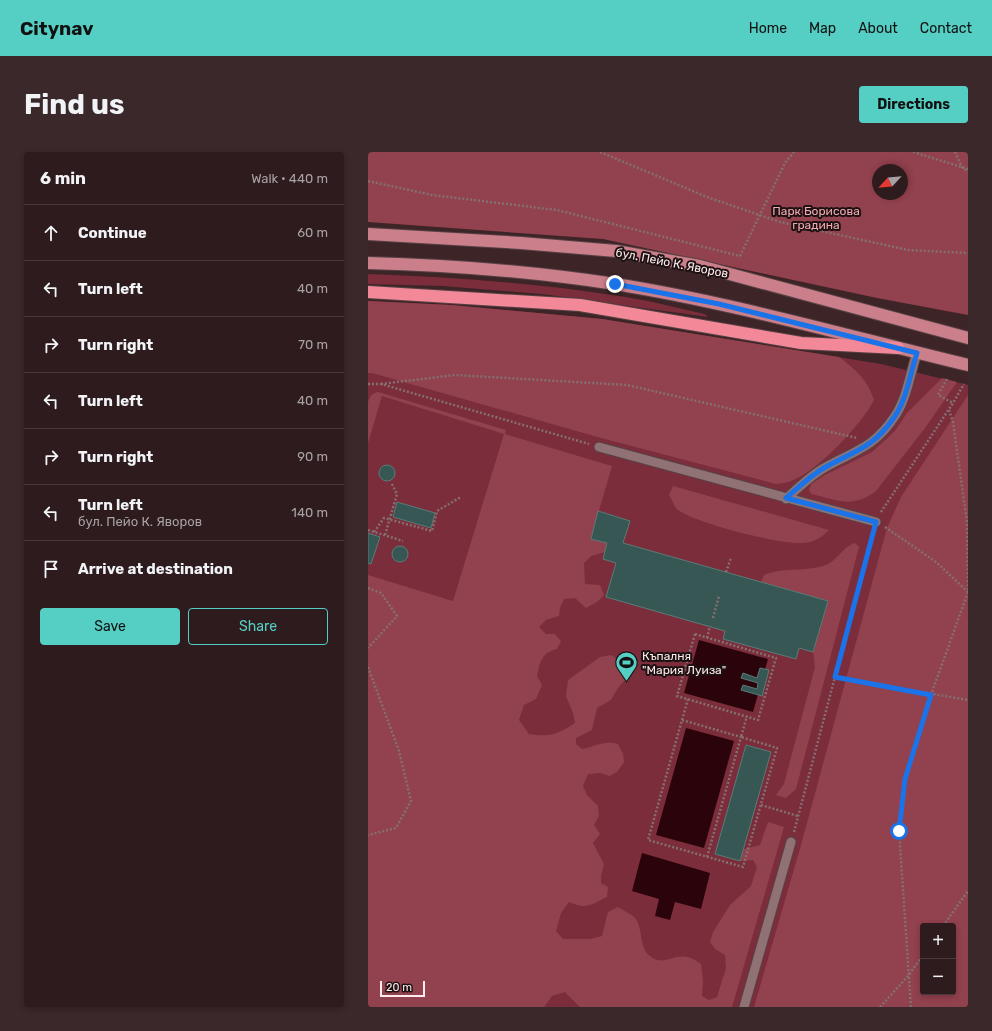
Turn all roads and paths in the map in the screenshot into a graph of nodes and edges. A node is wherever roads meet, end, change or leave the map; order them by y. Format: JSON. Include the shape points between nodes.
{"nodes":[{"id":1,"x":600,"y":152,"type":"edge"},
{"id":2,"x":794,"y":152,"type":"edge"},
{"id":3,"x":913,"y":152,"type":"edge"},
{"id":4,"x":955,"y":152,"type":"edge"},
{"id":5,"x":962,"y":167,"type":"junction"},
{"id":6,"x":968,"y":169,"type":"edge"},
{"id":7,"x":968,"y":172,"type":"edge"},
{"id":8,"x":368,"y":181,"type":"edge"},
{"id":9,"x":760,"y":215,"type":"junction"},
{"id":10,"x":368,"y":234,"type":"edge"},
{"id":11,"x":968,"y":253,"type":"edge"},
{"id":12,"x":368,"y":263,"type":"edge"},
{"id":13,"x":368,"y":292,"type":"edge"},
{"id":14,"x":968,"y":338,"type":"edge"},
{"id":15,"x":898,"y":348,"type":"junction"},
{"id":16,"x":917,"y":353,"type":"junction"},
{"id":17,"x":968,"y":365,"type":"edge"},
{"id":18,"x":947,"y":379,"type":"dead end"},
{"id":19,"x":368,"y":384,"type":"edge"},
{"id":20,"x":381,"y":384,"type":"junction"},
{"id":21,"x":964,"y":384,"type":"dead end"},
{"id":22,"x":954,"y":403,"type":"junction"},
{"id":23,"x":948,"y":410,"type":"junction"},
{"id":24,"x":873,"y":441,"type":"junction"},
{"id":25,"x":599,"y":447,"type":"joint"},
{"id":26,"x":392,"y":484,"type":"dead end"},
{"id":27,"x":461,"y":497,"type":"dead end"},
{"id":28,"x":786,"y":498,"type":"junction"},
{"id":29,"x":390,"y":519,"type":"junction"},
{"id":30,"x":876,"y":522,"type":"junction"},
{"id":31,"x":968,"y":527,"type":"edge"},
{"id":32,"x":368,"y":530,"type":"edge"},
{"id":33,"x":374,"y":532,"type":"junction"},
{"id":34,"x":385,"y":535,"type":"junction"},
{"id":35,"x":403,"y":541,"type":"dead end"},
{"id":36,"x":731,"y":558,"type":"dead end"},
{"id":37,"x":726,"y":572,"type":"dead end"},
{"id":38,"x":968,"y":578,"type":"edge"},
{"id":39,"x":368,"y":588,"type":"edge"},
{"id":40,"x":968,"y":592,"type":"edge"},
{"id":41,"x":720,"y":596,"type":"dead end"},
{"id":42,"x":713,"y":618,"type":"dead end"},
{"id":43,"x":710,"y":626,"type":"dead end"},
{"id":44,"x":707,"y":638,"type":"junction"},
{"id":45,"x":368,"y":648,"type":"edge"},
{"id":46,"x":368,"y":667,"type":"edge"},
{"id":47,"x":835,"y":677,"type":"junction"},
{"id":48,"x":931,"y":695,"type":"junction"},
{"id":49,"x":688,"y":699,"type":"junction"},
{"id":50,"x":968,"y":700,"type":"edge"},
{"id":51,"x":747,"y":716,"type":"junction"},
{"id":52,"x":682,"y":720,"type":"junction"},
{"id":53,"x":741,"y":737,"type":"junction"},
{"id":54,"x":761,"y":805,"type":"junction"},
{"id":55,"x":798,"y":816,"type":"junction"},
{"id":56,"x":368,"y":835,"type":"edge"},
{"id":57,"x":791,"y":842,"type":"joint"},
{"id":58,"x":707,"y":857,"type":"junction"},
{"id":59,"x":968,"y":891,"type":"edge"},
{"id":60,"x":945,"y":923,"type":"edge"},
{"id":61,"x":920,"y":959,"type":"edge"},
{"id":62,"x":908,"y":976,"type":"junction"},
{"id":63,"x":744,"y":1007,"type":"edge"},
{"id":64,"x":880,"y":1007,"type":"edge"},
{"id":65,"x":911,"y":1007,"type":"edge"}],
"edges":[{"from":1,"to":9,"type":"path","via":[[707,197]]},
{"from":2,"to":9,"type":"path","via":[[785,163]]},
{"from":3,"to":5,"type":"path"},
{"from":4,"to":5,"type":"path"},
{"from":5,"to":6,"type":"path"},
{"from":5,"to":7,"type":"path"},
{"from":8,"to":9,"type":"path","via":[[432,195],[556,210],[740,256]]},
{"from":9,"to":11,"type":"path","via":[[780,222],[908,250]]},
{"from":10,"to":14,"type":"main road","name":"бул. Пейо К. Яворов","via":[[521,243],[631,254],[700,266]]},
{"from":12,"to":15,"type":"main road","via":[[519,273],[615,284],[719,304]]},
{"from":13,"to":15,"type":"highway","via":[[580,305],[801,343]]},
{"from":15,"to":16,"type":"main road"},
{"from":16,"to":17,"type":"main road"},
{"from":16,"to":24,"type":"lane","via":[[904,400],[896,416]]},
{"from":18,"to":22,"type":"path","via":[[938,396]]},
{"from":19,"to":20,"type":"path"},
{"from":20,"to":24,"type":"path","via":[[455,374],[627,385]]},
{"from":20,"to":25,"type":"path"},
{"from":21,"to":22,"type":"path"},
{"from":22,"to":23,"type":"path"},
{"from":23,"to":30,"type":"path","via":[[899,482]]},
{"from":23,"to":31,"type":"path","via":[[953,422]]},
{"from":24,"to":28,"type":"lane","via":[[817,473]]},
{"from":25,"to":28,"type":"lane"},
{"from":26,"to":29,"type":"path","via":[[397,494]]},
{"from":27,"to":29,"type":"path","via":[[437,511],[432,531]]},
{"from":28,"to":30,"type":"lane"},
{"from":29,"to":33,"type":"path","via":[[384,518]]},
{"from":29,"to":34,"type":"path"},
{"from":30,"to":40,"type":"path","via":[[936,562]]},
{"from":30,"to":47,"type":"path"},
{"from":31,"to":38,"type":"path"},
{"from":32,"to":33,"type":"path"},
{"from":33,"to":34,"type":"path"},
{"from":34,"to":35,"type":"path"},
{"from":36,"to":37,"type":"path"},
{"from":38,"to":40,"type":"path"},
{"from":39,"to":45,"type":"path","via":[[381,593],[397,616]]},
{"from":40,"to":48,"type":"path"},
{"from":41,"to":42,"type":"path"},
{"from":43,"to":44,"type":"path"},
{"from":44,"to":49,"type":"path","via":[[695,634],[677,696]]},
{"from":44,"to":51,"type":"path","via":[[776,658],[758,720]]},
{"from":46,"to":56,"type":"path","via":[[399,751],[411,801],[396,828]]},
{"from":47,"to":48,"type":"path"},
{"from":47,"to":55,"type":"path"},
{"from":48,"to":50,"type":"path"},
{"from":48,"to":62,"type":"path","via":[[905,779],[899,831]]},
{"from":49,"to":51,"type":"path"},
{"from":49,"to":52,"type":"path"},
{"from":51,"to":53,"type":"path"},
{"from":52,"to":53,"type":"path"},
{"from":52,"to":58,"type":"path","via":[[648,840]]},
{"from":53,"to":54,"type":"path","via":[[777,748]]},
{"from":53,"to":58,"type":"path"},
{"from":54,"to":55,"type":"path"},
{"from":54,"to":58,"type":"path","via":[[743,867]]},
{"from":55,"to":57,"type":"path"},
{"from":57,"to":63,"type":"lane"},
{"from":59,"to":60,"type":"path"},
{"from":61,"to":62,"type":"path"},
{"from":62,"to":64,"type":"path"},
{"from":62,"to":65,"type":"path"}]}
